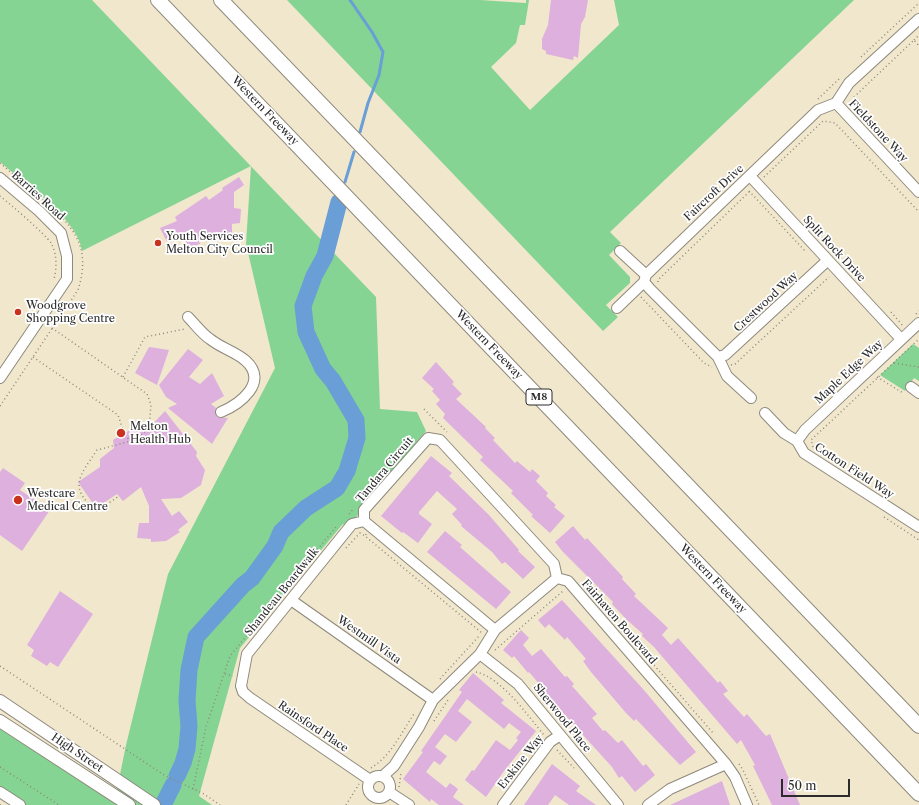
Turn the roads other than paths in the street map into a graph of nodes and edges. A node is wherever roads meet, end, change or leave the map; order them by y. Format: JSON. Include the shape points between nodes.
{"nodes":[{"id":1,"x":158,"y":0,"type":"edge"},
{"id":2,"x":222,"y":0,"type":"edge"},
{"id":3,"x":918,"y":23,"type":"edge"},
{"id":4,"x":836,"y":103,"type":"junction"},
{"id":5,"x":750,"y":176,"type":"junction"},
{"id":6,"x":0,"y":179,"type":"edge"},
{"id":7,"x":919,"y":192,"type":"edge"},
{"id":8,"x":620,"y":251,"type":"dead end"},
{"id":9,"x":828,"y":260,"type":"junction"},
{"id":10,"x":645,"y":279,"type":"junction"},
{"id":11,"x":617,"y":308,"type":"dead end"},
{"id":12,"x":188,"y":317,"type":"dead end"},
{"id":13,"x":916,"y":319,"type":"edge"},
{"id":14,"x":898,"y":336,"type":"junction"},
{"id":15,"x":720,"y":362,"type":"junction"},
{"id":16,"x":0,"y":378,"type":"edge"},
{"id":17,"x":751,"y":398,"type":"dead end"},
{"id":18,"x":233,"y":407,"type":"junction"},
{"id":19,"x":221,"y":412,"type":"dead end"},
{"id":20,"x":765,"y":413,"type":"dead end"},
{"id":21,"x":237,"y":417,"type":"dead end"},
{"id":22,"x":797,"y":441,"type":"junction"},
{"id":23,"x":364,"y":521,"type":"junction"},
{"id":24,"x":919,"y":527,"type":"edge"},
{"id":25,"x":557,"y":578,"type":"junction"},
{"id":26,"x":291,"y":600,"type":"junction"},
{"id":27,"x":495,"y":630,"type":"junction"},
{"id":28,"x":483,"y":656,"type":"junction"},
{"id":29,"x":243,"y":692,"type":"joint"},
{"id":30,"x":433,"y":700,"type":"junction"},
{"id":31,"x":0,"y":701,"type":"edge"},
{"id":32,"x":0,"y":721,"type":"edge"},
{"id":33,"x":919,"y":726,"type":"edge"},
{"id":34,"x":560,"y":735,"type":"junction"},
{"id":35,"x":726,"y":764,"type":"junction"},
{"id":36,"x":383,"y":776,"type":"junction"},
{"id":37,"x":370,"y":780,"type":"junction"},
{"id":38,"x":0,"y":792,"type":"edge"},
{"id":39,"x":392,"y":794,"type":"junction"},
{"id":40,"x":919,"y":794,"type":"edge"},
{"id":41,"x":372,"y":801,"type":"edge"},
{"id":42,"x":20,"y":805,"type":"edge"},
{"id":43,"x":129,"y":805,"type":"edge"},
{"id":44,"x":154,"y":805,"type":"edge"},
{"id":45,"x":409,"y":805,"type":"edge"},
{"id":46,"x":503,"y":805,"type":"edge"},
{"id":47,"x":618,"y":805,"type":"edge"},
{"id":48,"x":648,"y":805,"type":"edge"},
{"id":49,"x":747,"y":805,"type":"edge"}],
"edges":[{"from":1,"to":40,"type":"highway","name":"Western Freeway","number":"M8"},
{"from":2,"to":33,"type":"highway"},
{"from":3,"to":4,"type":"street","via":[[849,83]]},
{"from":4,"to":5,"type":"street","name":"Faircroft Drive","via":[[818,110]]},
{"from":4,"to":7,"type":"street","name":"Fieldstone Way"},
{"from":5,"to":9,"type":"street","name":"Split Rock Drive"},
{"from":5,"to":10,"type":"street","name":"Faircroft Drive"},
{"from":6,"to":16,"type":"street","name":"Barries Road","via":[[61,233],[67,256],[67,279]]},
{"from":8,"to":10,"type":"street"},
{"from":9,"to":14,"type":"street","name":"Split Rock Drive"},
{"from":9,"to":15,"type":"street","name":"Crestwood Way"},
{"from":10,"to":11,"type":"street","name":"Faircroft Drive"},
{"from":10,"to":15,"type":"street"},
{"from":12,"to":18,"type":"street","via":[[208,338],[246,361],[255,373],[253,387]]},
{"from":13,"to":14,"type":"street","name":"Maple Edge Way"},
{"from":14,"to":22,"type":"street","name":"Maple Edge Way","via":[[878,361],[805,430]]},
{"from":15,"to":17,"type":"street","via":[[727,376]]},
{"from":18,"to":19,"type":"street"},
{"from":18,"to":21,"type":"street"},
{"from":20,"to":22,"type":"street","name":"Cotton Field Way","via":[[784,433]]},
{"from":22,"to":24,"type":"street","name":"Cotton Field Way","via":[[804,453]]},
{"from":23,"to":25,"type":"street","name":"Tandara Circuit","via":[[364,510],[428,438],[440,440],[554,564]]},
{"from":23,"to":26,"type":"street","name":"Shandeau Boardwalk","via":[[352,524]]},
{"from":23,"to":27,"type":"street","name":"Tandara Circuit"},
{"from":25,"to":27,"type":"street"},
{"from":25,"to":35,"type":"street","name":"Fairhaven Boulevard","via":[[568,581]]},
{"from":26,"to":29,"type":"street","name":"Shandeau Boardwalk","via":[[247,654],[241,686]]},
{"from":26,"to":30,"type":"street","name":"Westmill Vista"},
{"from":27,"to":28,"type":"street"},
{"from":28,"to":30,"type":"street"},
{"from":28,"to":34,"type":"street","name":"Sherwood Place","via":[[518,684]]},
{"from":29,"to":37,"type":"street","name":"Rainsford Place"},
{"from":30,"to":36,"type":"street","via":[[398,759]]},
{"from":31,"to":44,"type":"main road","name":"High Street"},
{"from":32,"to":43,"type":"main road","name":"High Street"},
{"from":34,"to":46,"type":"street","name":"Erskine Way","via":[[550,742]]},
{"from":34,"to":47,"type":"street","name":"Sherwood Place"},
{"from":35,"to":48,"type":"street","via":[[670,789]]},
{"from":35,"to":49,"type":"street","name":"Fairhaven Boulevard","via":[[735,777]]},
{"from":36,"to":37,"type":"street"},
{"from":36,"to":39,"type":"street","via":[[389,781]]},
{"from":37,"to":41,"type":"street","via":[[368,788]]},
{"from":38,"to":42,"type":"street"},
{"from":39,"to":41,"type":"street"},
{"from":39,"to":45,"type":"street"}]}
